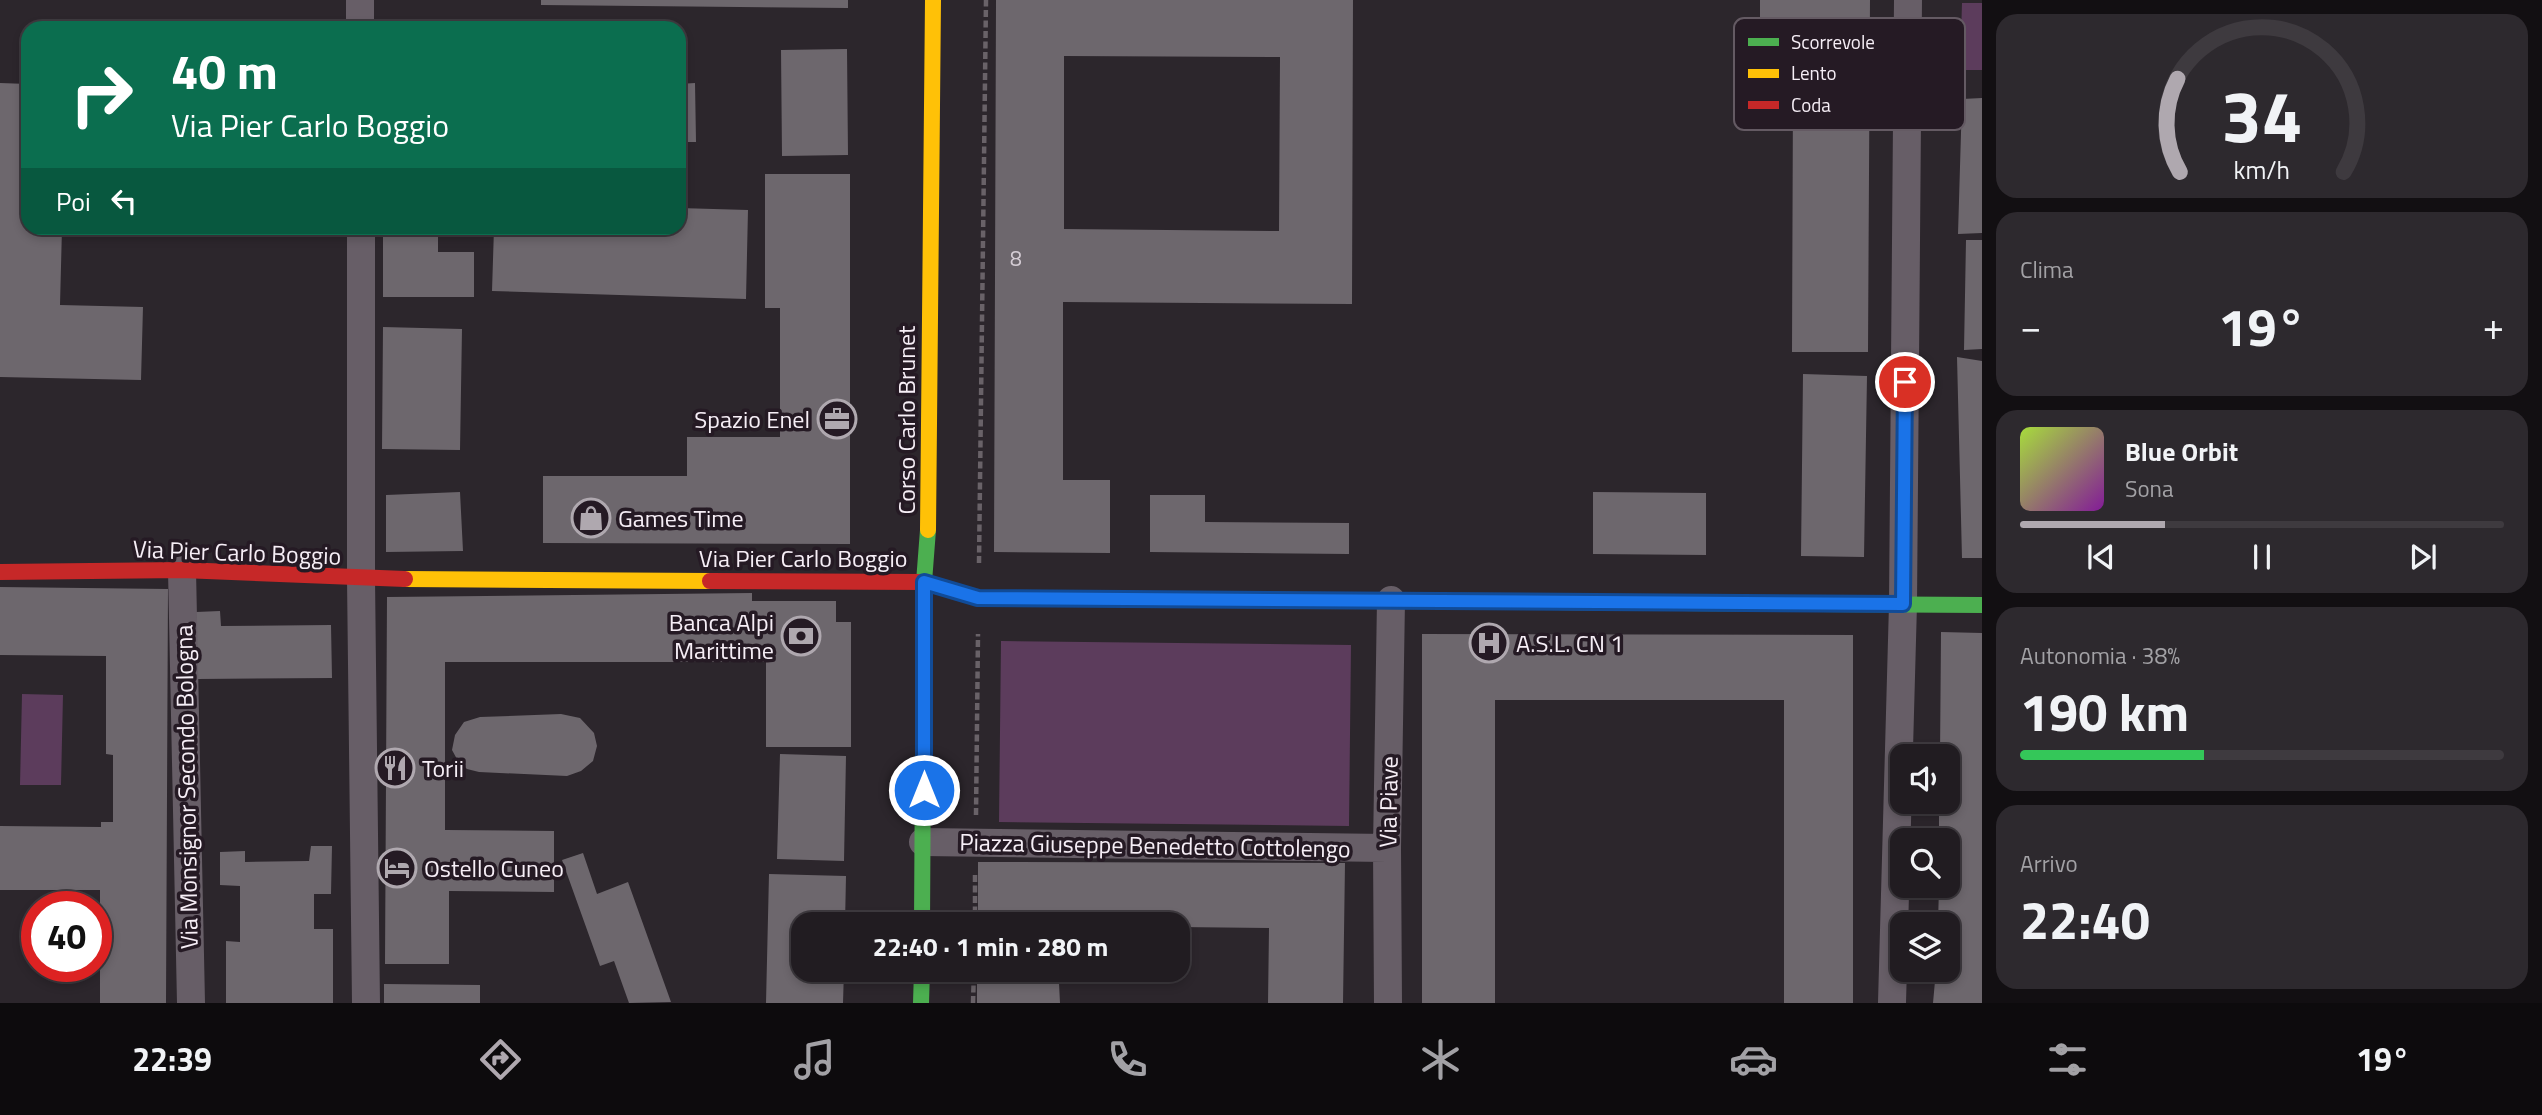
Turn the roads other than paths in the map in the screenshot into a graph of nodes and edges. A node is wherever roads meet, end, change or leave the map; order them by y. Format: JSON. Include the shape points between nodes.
{"nodes":[{"id":1,"x":360,"y":0,"type":"edge"},
{"id":2,"x":933,"y":0,"type":"edge"},
{"id":3,"x":1908,"y":0,"type":"edge"},
{"id":4,"x":1908,"y":18,"type":"edge"},
{"id":5,"x":360,"y":21,"type":"edge"},
{"id":6,"x":1907,"y":130,"type":"edge"},
{"id":7,"x":360,"y":235,"type":"edge"},
{"id":8,"x":182,"y":570,"type":"junction"},
{"id":9,"x":0,"y":572,"type":"edge"},
{"id":10,"x":361,"y":579,"type":"junction"},
{"id":11,"x":924,"y":582,"type":"junction"},
{"id":12,"x":1391,"y":600,"type":"junction"},
{"id":13,"x":1903,"y":604,"type":"junction"},
{"id":14,"x":1982,"y":605,"type":"edge"},
{"id":15,"x":923,"y":842,"type":"junction"},
{"id":16,"x":1387,"y":848,"type":"junction"},
{"id":17,"x":922,"y":912,"type":"edge"},
{"id":18,"x":922,"y":982,"type":"edge"},
{"id":19,"x":191,"y":1003,"type":"edge"},
{"id":20,"x":366,"y":1003,"type":"edge"},
{"id":21,"x":921,"y":1003,"type":"edge"},
{"id":22,"x":1388,"y":1003,"type":"edge"},
{"id":23,"x":1892,"y":1003,"type":"edge"}],
"edges":[{"from":1,"to":5,"type":"street"},
{"from":2,"to":11,"type":"street","name":"Corso Carlo Brunet","via":[[929,511]]},
{"from":3,"to":4,"type":"street"},
{"from":6,"to":13,"type":"street"},
{"from":7,"to":10,"type":"street"},
{"from":8,"to":9,"type":"street","name":"Via Pier Carlo Boggio"},
{"from":8,"to":10,"type":"street","name":"Via Pier Carlo Boggio"},
{"from":8,"to":19,"type":"street","name":"Via Monsignor Secondo Bologna"},
{"from":10,"to":11,"type":"street","name":"Via Pier Carlo Boggio"},
{"from":10,"to":20,"type":"street"},
{"from":11,"to":12,"type":"street","name":"Via Pier Carlo Boggio","via":[[978,598]]},
{"from":11,"to":15,"type":"street","name":"Corso Carlo Brunet"},
{"from":12,"to":13,"type":"street","name":"Via Pier Carlo Boggio"},
{"from":12,"to":16,"type":"street","name":"Via Piave"},
{"from":13,"to":14,"type":"street","name":"Via Pier Carlo Boggio"},
{"from":13,"to":23,"type":"street"},
{"from":15,"to":16,"type":"street","name":"Piazza Giuseppe Benedetto Cottolengo"},
{"from":15,"to":17,"type":"street","name":"Corso Carlo Brunet"},
{"from":16,"to":22,"type":"street","name":"Via Piave"},
{"from":18,"to":21,"type":"street"}]}
